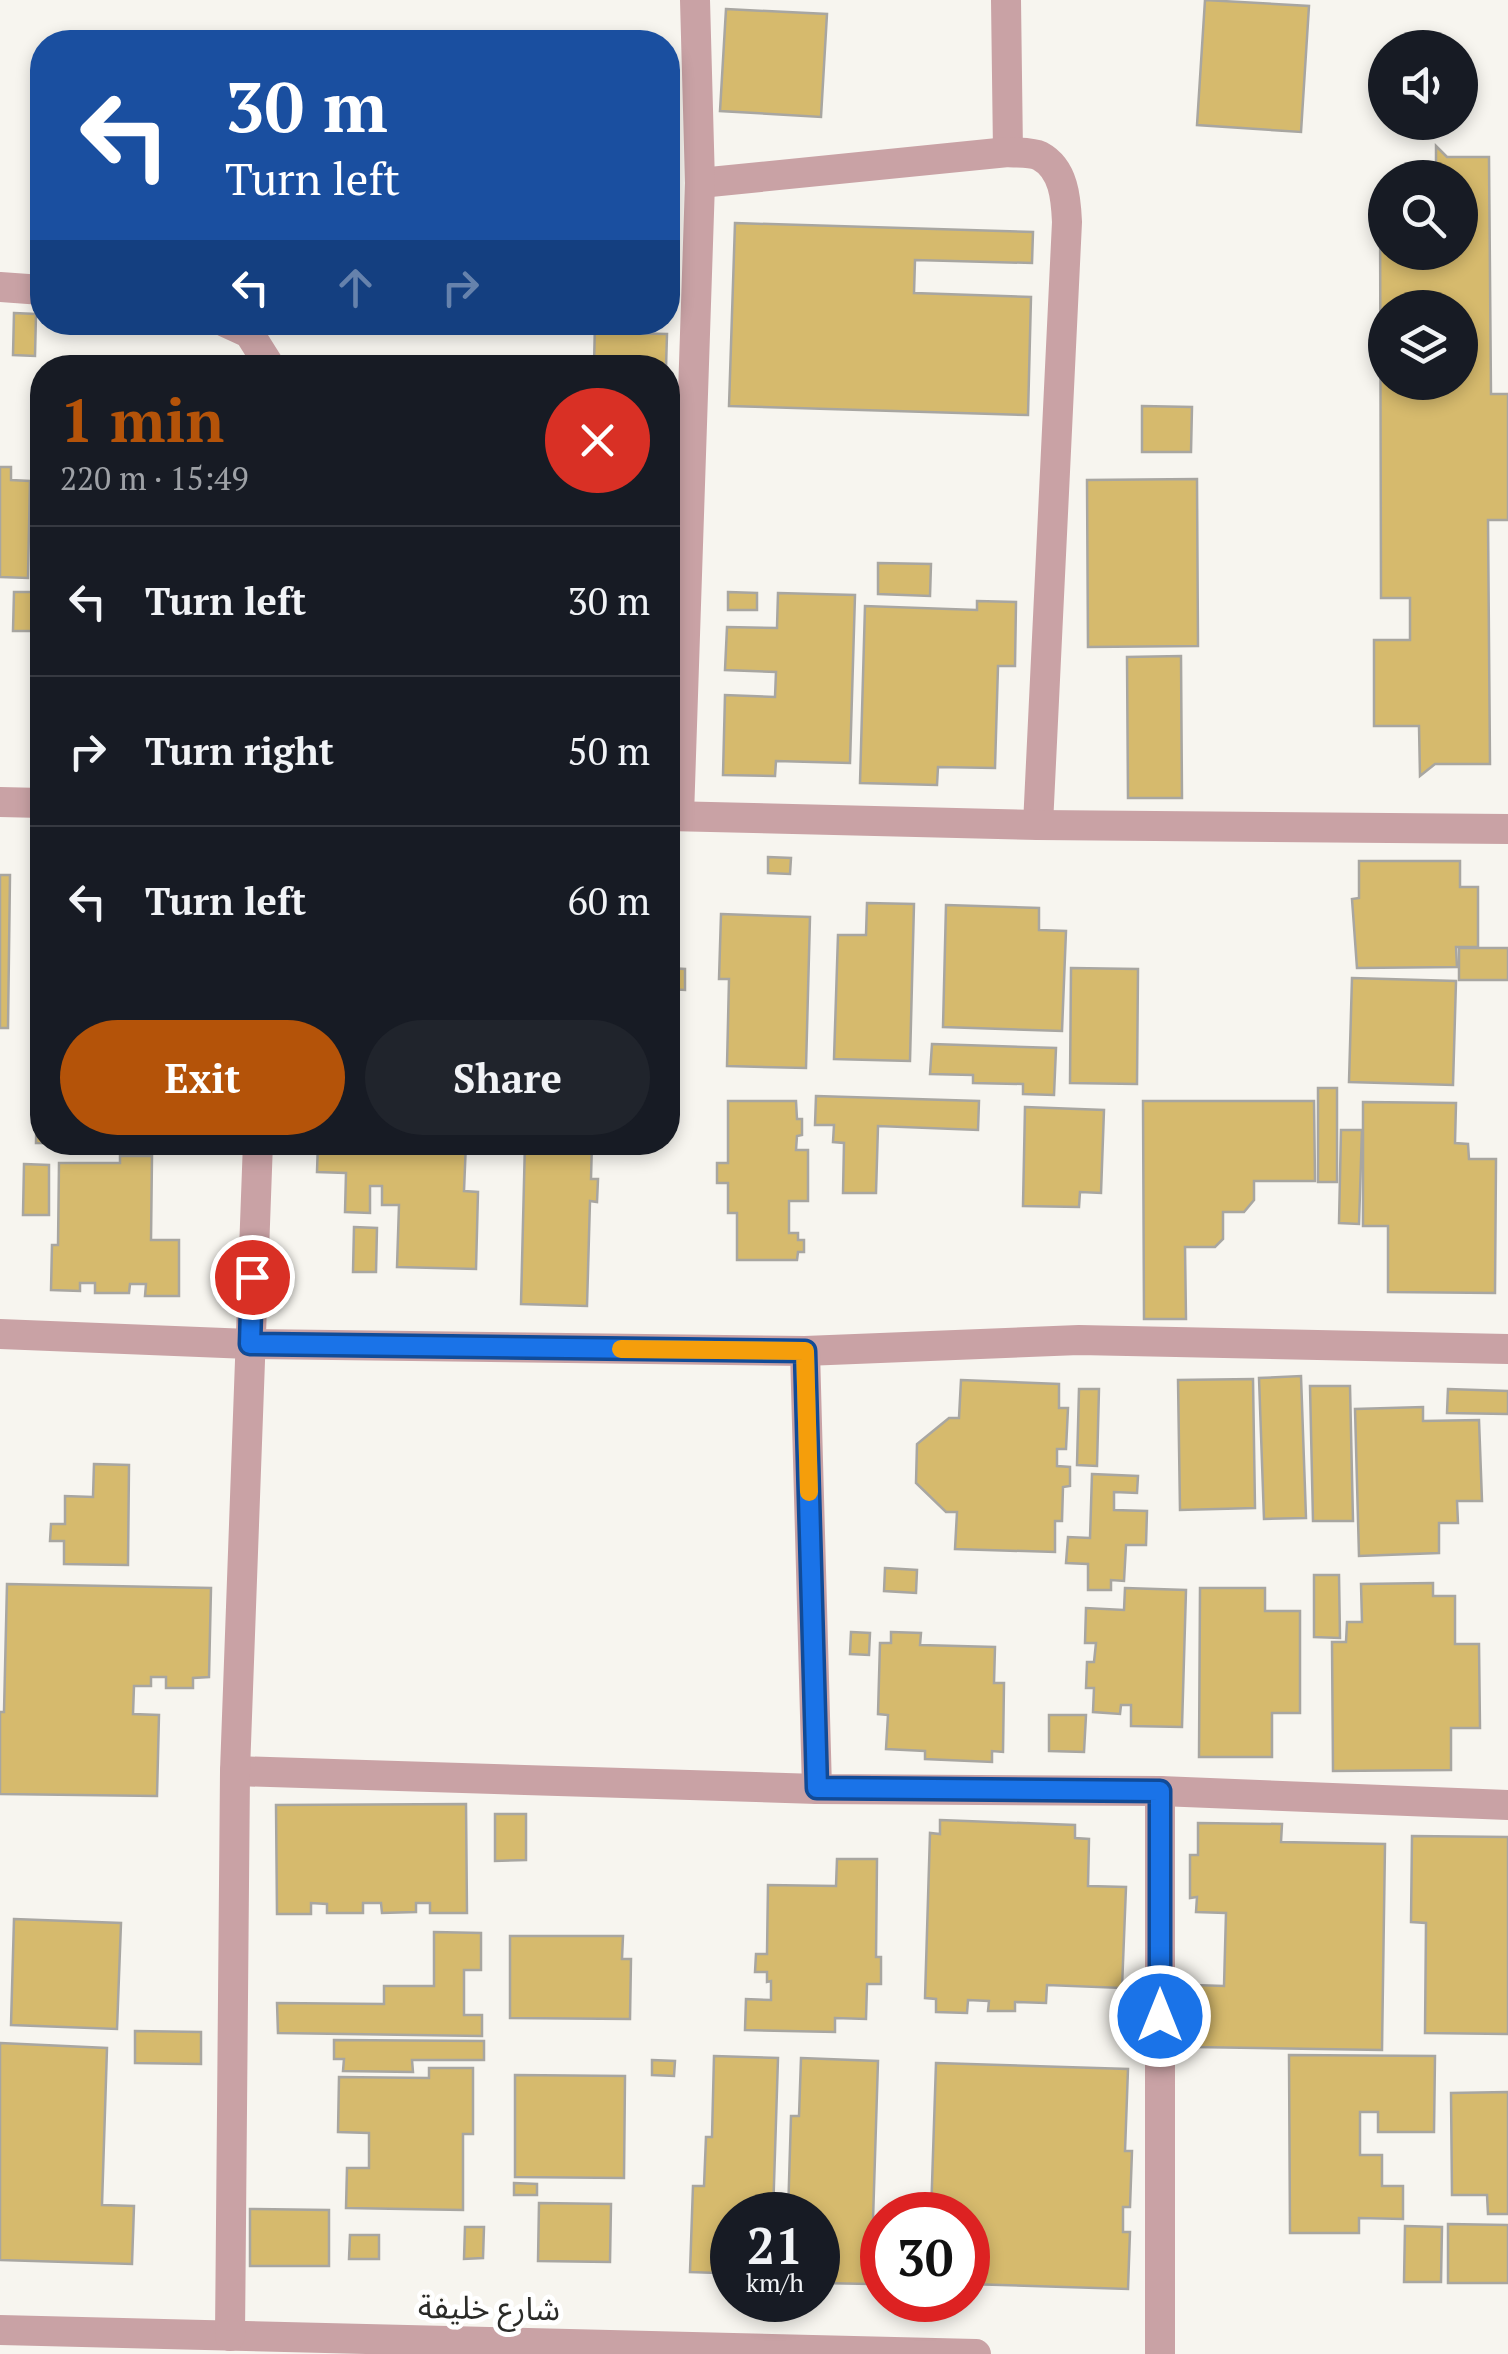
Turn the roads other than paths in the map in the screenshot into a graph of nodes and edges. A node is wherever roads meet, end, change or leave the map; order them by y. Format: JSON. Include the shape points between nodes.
{"nodes":[{"id":1,"x":695,"y":0,"type":"edge"},
{"id":2,"x":1006,"y":0,"type":"edge"},
{"id":3,"x":1008,"y":152,"type":"junction"},
{"id":4,"x":700,"y":183,"type":"junction"},
{"id":5,"x":0,"y":287,"type":"edge"},
{"id":6,"x":30,"y":289,"type":"edge"},
{"id":7,"x":680,"y":652,"type":"edge"},
{"id":8,"x":0,"y":802,"type":"edge"},
{"id":9,"x":30,"y":803,"type":"edge"},
{"id":10,"x":680,"y":816,"type":"edge"},
{"id":11,"x":1038,"y":825,"type":"junction"},
{"id":12,"x":1508,"y":829,"type":"edge"},
{"id":13,"x":257,"y":1155,"type":"edge"},
{"id":14,"x":0,"y":1334,"type":"edge"},
{"id":15,"x":250,"y":1344,"type":"junction"},
{"id":16,"x":1508,"y":1350,"type":"edge"},
{"id":17,"x":805,"y":1351,"type":"junction"},
{"id":18,"x":235,"y":1771,"type":"junction"},
{"id":19,"x":817,"y":1788,"type":"junction"},
{"id":20,"x":1160,"y":1791,"type":"junction"},
{"id":21,"x":1508,"y":1804,"type":"edge"},
{"id":22,"x":0,"y":2330,"type":"edge"},
{"id":23,"x":230,"y":2336,"type":"junction"},
{"id":24,"x":195,"y":2344,"type":"edge"},
{"id":25,"x":555,"y":2349,"type":"edge"},
{"id":26,"x":967,"y":2354,"type":"edge"},
{"id":27,"x":976,"y":2354,"type":"edge"},
{"id":28,"x":1160,"y":2354,"type":"edge"}],
"edges":[{"from":1,"to":4,"type":"street"},
{"from":2,"to":3,"type":"street"},
{"from":3,"to":4,"type":"street"},
{"from":3,"to":11,"type":"street","via":[[1040,155],[1057,172],[1066,196]]},
{"from":4,"to":7,"type":"street"},
{"from":5,"to":6,"type":"street"},
{"from":8,"to":9,"type":"street"},
{"from":10,"to":11,"type":"street"},
{"from":11,"to":12,"type":"street"},
{"from":13,"to":15,"type":"street"},
{"from":14,"to":15,"type":"street"},
{"from":15,"to":17,"type":"street"},
{"from":15,"to":18,"type":"street"},
{"from":16,"to":17,"type":"street","via":[[1078,1340]]},
{"from":17,"to":19,"type":"street"},
{"from":18,"to":19,"type":"street"},
{"from":18,"to":23,"type":"street"},
{"from":19,"to":20,"type":"street"},
{"from":20,"to":21,"type":"street"},
{"from":20,"to":28,"type":"street"},
{"from":22,"to":24,"type":"street","name":"شارع خليفة"},
{"from":23,"to":24,"type":"street","name":"شارع خليفة"},
{"from":23,"to":25,"type":"street","name":"شارع خليفة"},
{"from":25,"to":26,"type":"street","name":"شارع خليفة"},
{"from":26,"to":27,"type":"street","name":"شارع خليفة"}]}
